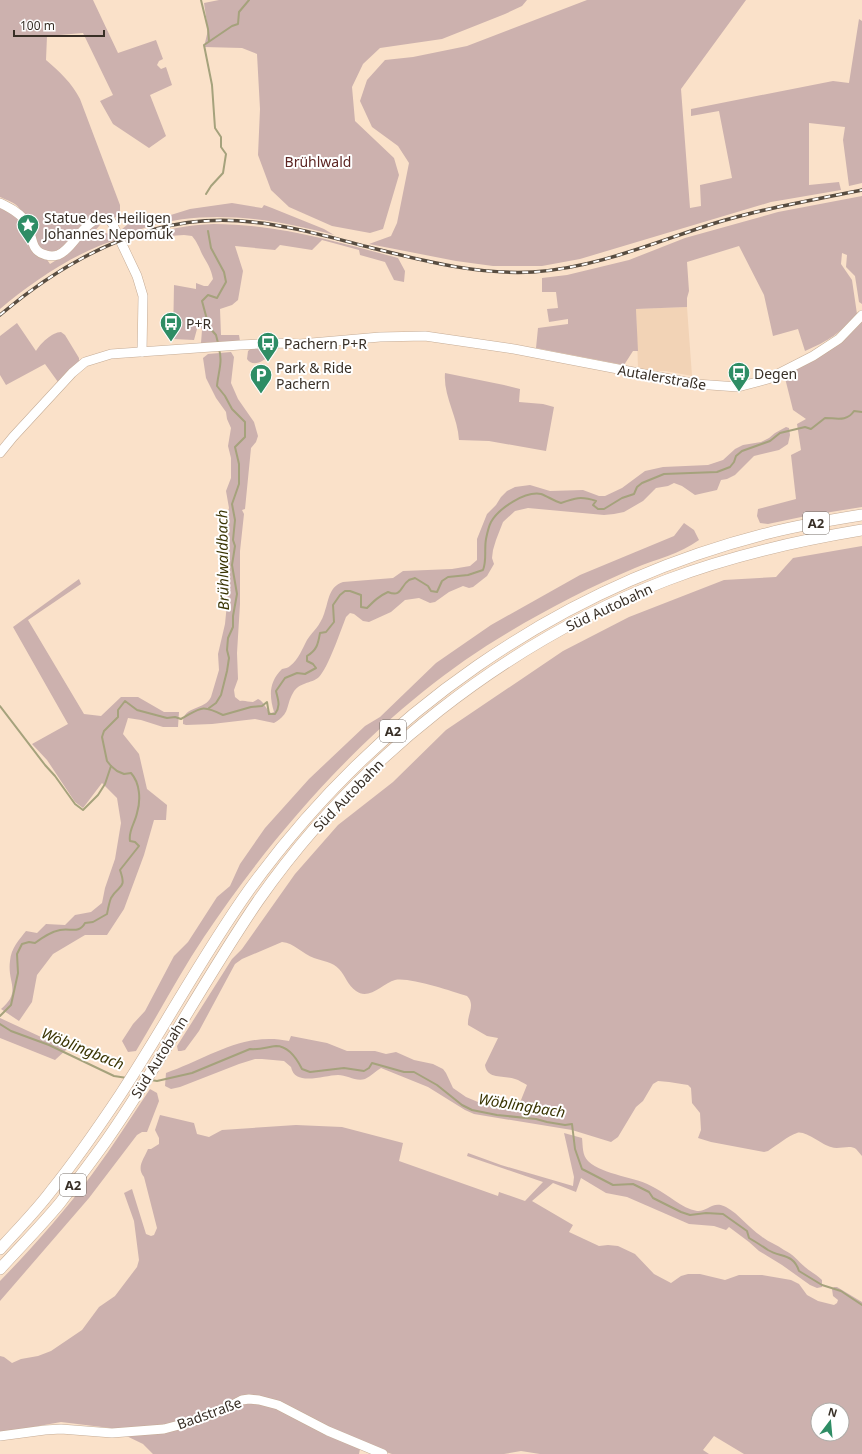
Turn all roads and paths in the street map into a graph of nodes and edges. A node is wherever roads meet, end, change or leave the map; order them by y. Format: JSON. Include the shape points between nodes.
{"nodes":[{"id":1,"x":0,"y":203,"type":"edge"},
{"id":2,"x":862,"y":315,"type":"edge"},
{"id":3,"x":142,"y":352,"type":"junction"},
{"id":4,"x":0,"y":453,"type":"edge"},
{"id":5,"x":862,"y":515,"type":"edge"},
{"id":6,"x":862,"y":530,"type":"edge"},
{"id":7,"x":0,"y":1249,"type":"edge"},
{"id":8,"x":0,"y":1269,"type":"edge"},
{"id":9,"x":0,"y":1436,"type":"edge"},
{"id":10,"x":383,"y":1454,"type":"edge"}],
"edges":[{"from":1,"to":3,"type":"main road","via":[[18,213],[26,222],[36,250],[50,256],[59,255],[69,247],[95,220],[111,221],[137,276],[143,296]]},
{"from":2,"to":3,"type":"main road","name":"Autalerstraße","via":[[840,338],[812,356],[768,379],[738,387],[696,384],[514,349],[425,336]]},
{"from":3,"to":4,"type":"main road","name":"Autalerstraße","via":[[111,354],[85,362]]},
{"from":5,"to":7,"type":"highway","name":"Süd Autobahn","number":"A2","via":[[751,538],[664,567],[614,588],[557,616],[492,655],[400,725],[342,779],[289,839],[248,891],[92,1137],[50,1194]]},
{"from":6,"to":8,"type":"highway","name":"Süd Autobahn","number":"A2","via":[[774,546],[667,580],[621,600],[564,628],[494,671],[408,736],[352,788],[304,841],[210,974],[162,1055],[105,1142],[58,1205]]},
{"from":9,"to":10,"type":"main road","name":"Badstraße","via":[[53,1430],[112,1433],[164,1429],[194,1421],[249,1399],[278,1405],[328,1431]]}]}
